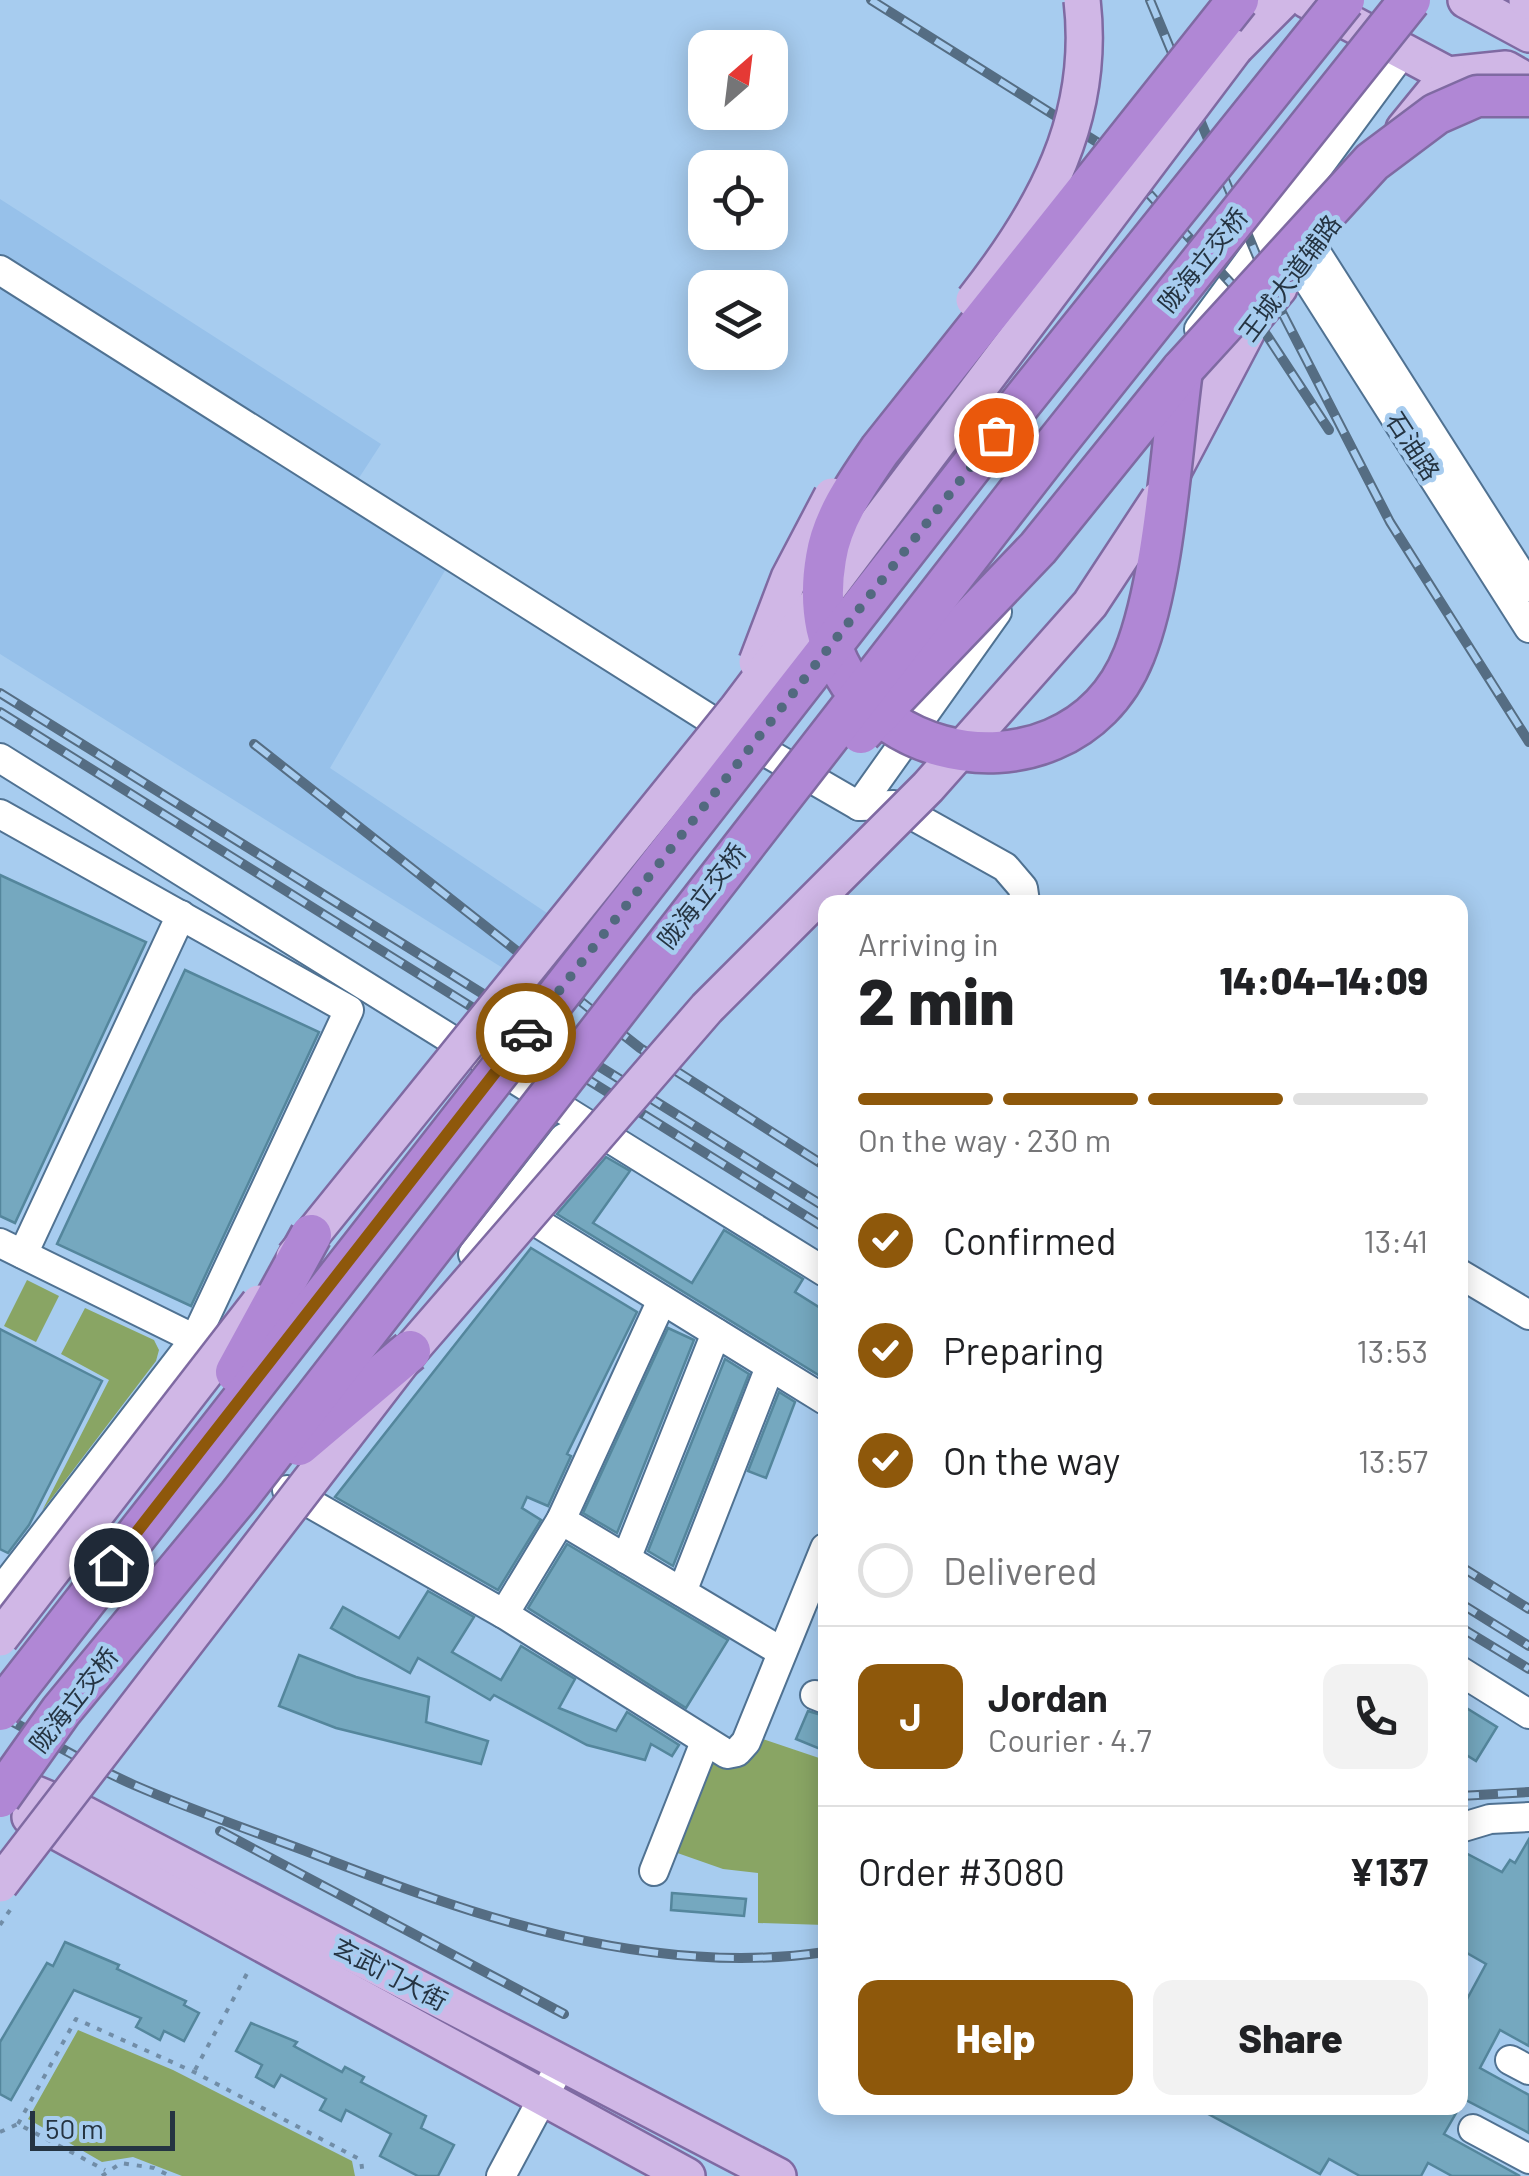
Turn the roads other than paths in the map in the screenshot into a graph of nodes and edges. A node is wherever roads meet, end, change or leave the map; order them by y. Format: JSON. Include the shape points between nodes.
{"nodes":[{"id":1,"x":1082,"y":0,"type":"edge"},
{"id":2,"x":1238,"y":0,"type":"edge"},
{"id":3,"x":1282,"y":0,"type":"edge"},
{"id":4,"x":1307,"y":0,"type":"edge"},
{"id":5,"x":1344,"y":0,"type":"edge"},
{"id":6,"x":1410,"y":0,"type":"edge"},
{"id":7,"x":1466,"y":0,"type":"edge"},
{"id":8,"x":1529,"y":34,"type":"edge"},
{"id":9,"x":1402,"y":52,"type":"junction"},
{"id":10,"x":1523,"y":73,"type":"edge"},
{"id":11,"x":1448,"y":74,"type":"junction"},
{"id":12,"x":1305,"y":255,"type":"junction"},
{"id":13,"x":0,"y":270,"type":"edge"},
{"id":14,"x":1182,"y":370,"type":"junction"},
{"id":15,"x":1529,"y":587,"type":"edge"},
{"id":16,"x":1529,"y":628,"type":"edge"},
{"id":17,"x":737,"y":709,"type":"junction"},
{"id":18,"x":0,"y":758,"type":"edge"},
{"id":19,"x":859,"y":806,"type":"junction"},
{"id":20,"x":0,"y":814,"type":"edge"},
{"id":21,"x":820,"y":895,"type":"edge"},
{"id":22,"x":1024,"y":895,"type":"edge"},
{"id":23,"x":818,"y":897,"type":"edge"},
{"id":24,"x":181,"y":915,"type":"junction"},
{"id":25,"x":649,"y":964,"type":"junction"},
{"id":26,"x":466,"y":1049,"type":"junction"},
{"id":27,"x":590,"y":1126,"type":"junction"},
{"id":28,"x":511,"y":1206,"type":"junction"},
{"id":29,"x":311,"y":1235,"type":"junction"},
{"id":30,"x":12,"y":1248,"type":"edge"},
{"id":31,"x":818,"y":1268,"type":"edge"},
{"id":32,"x":1468,"y":1279,"type":"edge"},
{"id":33,"x":662,"y":1300,"type":"junction"},
{"id":34,"x":1529,"y":1315,"type":"edge"},
{"id":35,"x":716,"y":1332,"type":"junction"},
{"id":36,"x":195,"y":1339,"type":"junction"},
{"id":37,"x":410,"y":1351,"type":"junction"},
{"id":38,"x":770,"y":1366,"type":"junction"},
{"id":39,"x":198,"y":1382,"type":"junction"},
{"id":40,"x":818,"y":1396,"type":"edge"},
{"id":41,"x":176,"y":1482,"type":"junction"},
{"id":42,"x":287,"y":1490,"type":"junction"},
{"id":43,"x":238,"y":1496,"type":"junction"},
{"id":44,"x":561,"y":1520,"type":"junction"},
{"id":45,"x":626,"y":1559,"type":"junction"},
{"id":46,"x":818,"y":1565,"type":"edge"},
{"id":47,"x":0,"y":1592,"type":"edge"},
{"id":48,"x":682,"y":1592,"type":"junction"},
{"id":49,"x":504,"y":1614,"type":"junction"},
{"id":50,"x":0,"y":1628,"type":"edge"},
{"id":51,"x":0,"y":1638,"type":"edge"},
{"id":52,"x":782,"y":1652,"type":"junction"},
{"id":53,"x":1468,"y":1676,"type":"edge"},
{"id":54,"x":0,"y":1710,"type":"edge"},
{"id":55,"x":1529,"y":1714,"type":"edge"},
{"id":56,"x":705,"y":1742,"type":"junction"},
{"id":57,"x":0,"y":1779,"type":"edge"},
{"id":58,"x":19,"y":1802,"type":"edge"},
{"id":59,"x":1529,"y":1817,"type":"edge"},
{"id":60,"x":1468,"y":1826,"type":"edge"},
{"id":61,"x":0,"y":1857,"type":"edge"},
{"id":62,"x":654,"y":1871,"type":"dead end"},
{"id":63,"x":0,"y":1884,"type":"edge"},
{"id":64,"x":561,"y":2064,"type":"junction"},
{"id":65,"x":542,"y":2098,"type":"junction"},
{"id":66,"x":1473,"y":2129,"type":"dead end"},
{"id":67,"x":1529,"y":2158,"type":"edge"},
{"id":68,"x":501,"y":2176,"type":"edge"},
{"id":69,"x":687,"y":2176,"type":"edge"},
{"id":70,"x":778,"y":2176,"type":"edge"}],
"edges":[{"from":1,"to":17,"type":"main road","bridge":true,"via":[[1088,48],[1064,156],[1023,238],[848,463],[790,578]]},
{"from":2,"to":14,"type":"highway","bridge":true,"via":[[880,450],[839,518],[826,557],[828,640],[844,677],[872,710],[917,740],[992,751],[1059,736],[1097,707],[1134,657],[1151,592]]},
{"from":3,"to":17,"type":"main road","bridge":true,"via":[[1235,48]]},
{"from":4,"to":9,"type":"main road"},
{"from":5,"to":41,"type":"highway","name":"陇海立交桥","bridge":true},
{"from":6,"to":25,"type":"highway","name":"陇海立交桥","bridge":true},
{"from":7,"to":8,"type":"main road"},
{"from":9,"to":11,"type":"main road"},
{"from":9,"to":19,"type":"street"},
{"from":10,"to":11,"type":"main road"},
{"from":10,"to":14,"type":"highway","bridge":true,"via":[[1436,114],[1372,162]]},
{"from":11,"to":12,"type":"main road","name":"王城大道辅路"},
{"from":12,"to":15,"type":"street","name":"石油路"},
{"from":12,"to":16,"type":"street","name":"石油路"},
{"from":12,"to":21,"type":"main road","name":"王城大道辅路","bridge":true,"via":[[1254,318],[1159,499],[1090,604],[928,787]]},
{"from":13,"to":19,"type":"street","via":[[724,728]]},
{"from":14,"to":25,"type":"highway","bridge":true,"via":[[1038,548]]},
{"from":17,"to":29,"type":"main road","bridge":true},
{"from":18,"to":26,"type":"street"},
{"from":19,"to":22,"type":"street","via":[[894,805],[1005,867]]},
{"from":20,"to":24,"type":"street"},
{"from":23,"to":37,"type":"main road","name":"王城大道辅路","bridge":true,"via":[[707,1008]]},
{"from":24,"to":30,"type":"street"},
{"from":24,"to":36,"type":"street","via":[[349,1010]]},
{"from":25,"to":43,"type":"highway","name":"陇海立交桥","bridge":true},
{"from":26,"to":27,"type":"street"},
{"from":26,"to":39,"type":"street"},
{"from":27,"to":28,"type":"street","via":[[564,1138]]},
{"from":27,"to":31,"type":"street"},
{"from":28,"to":33,"type":"street"},
{"from":28,"to":42,"type":"street"},
{"from":29,"to":39,"type":"main road","bridge":true},
{"from":29,"to":41,"type":"highway","bridge":true},
{"from":30,"to":36,"type":"street"},
{"from":32,"to":34,"type":"street"},
{"from":33,"to":35,"type":"street"},
{"from":33,"to":44,"type":"street"},
{"from":35,"to":38,"type":"street"},
{"from":35,"to":45,"type":"street"},
{"from":36,"to":47,"type":"street"},
{"from":37,"to":43,"type":"highway","bridge":true},
{"from":37,"to":63,"type":"main road","name":"王城大道辅路","bridge":true},
{"from":38,"to":40,"type":"street"},
{"from":38,"to":48,"type":"street"},
{"from":39,"to":50,"type":"street"},
{"from":39,"to":51,"type":"main road","bridge":true},
{"from":41,"to":54,"type":"highway","name":"陇海立交桥","bridge":true},
{"from":42,"to":49,"type":"street"},
{"from":42,"to":58,"type":"street"},
{"from":43,"to":58,"type":"highway","name":"陇海立交桥","bridge":true,"via":[[62,1711]]},
{"from":44,"to":45,"type":"street"},
{"from":44,"to":49,"type":"street"},
{"from":45,"to":48,"type":"street"},
{"from":46,"to":52,"type":"street"},
{"from":48,"to":52,"type":"street"},
{"from":49,"to":56,"type":"street"},
{"from":52,"to":56,"type":"street","via":[[746,1742],[727,1754]]},
{"from":53,"to":55,"type":"street"},
{"from":56,"to":62,"type":"street"},
{"from":57,"to":58,"type":"main road","name":"玄武门大街"},
{"from":58,"to":61,"type":"street"},
{"from":58,"to":64,"type":"main road","name":"玄武门大街"},
{"from":58,"to":65,"type":"main road","name":"玄武门大街","via":[[262,1946]]},
{"from":59,"to":60,"type":"street"},
{"from":64,"to":65,"type":"street"},
{"from":64,"to":70,"type":"main road","name":"玄武门大街"},
{"from":65,"to":68,"type":"street"},
{"from":65,"to":69,"type":"main road","name":"玄武门大街"},
{"from":66,"to":67,"type":"street"}]}
